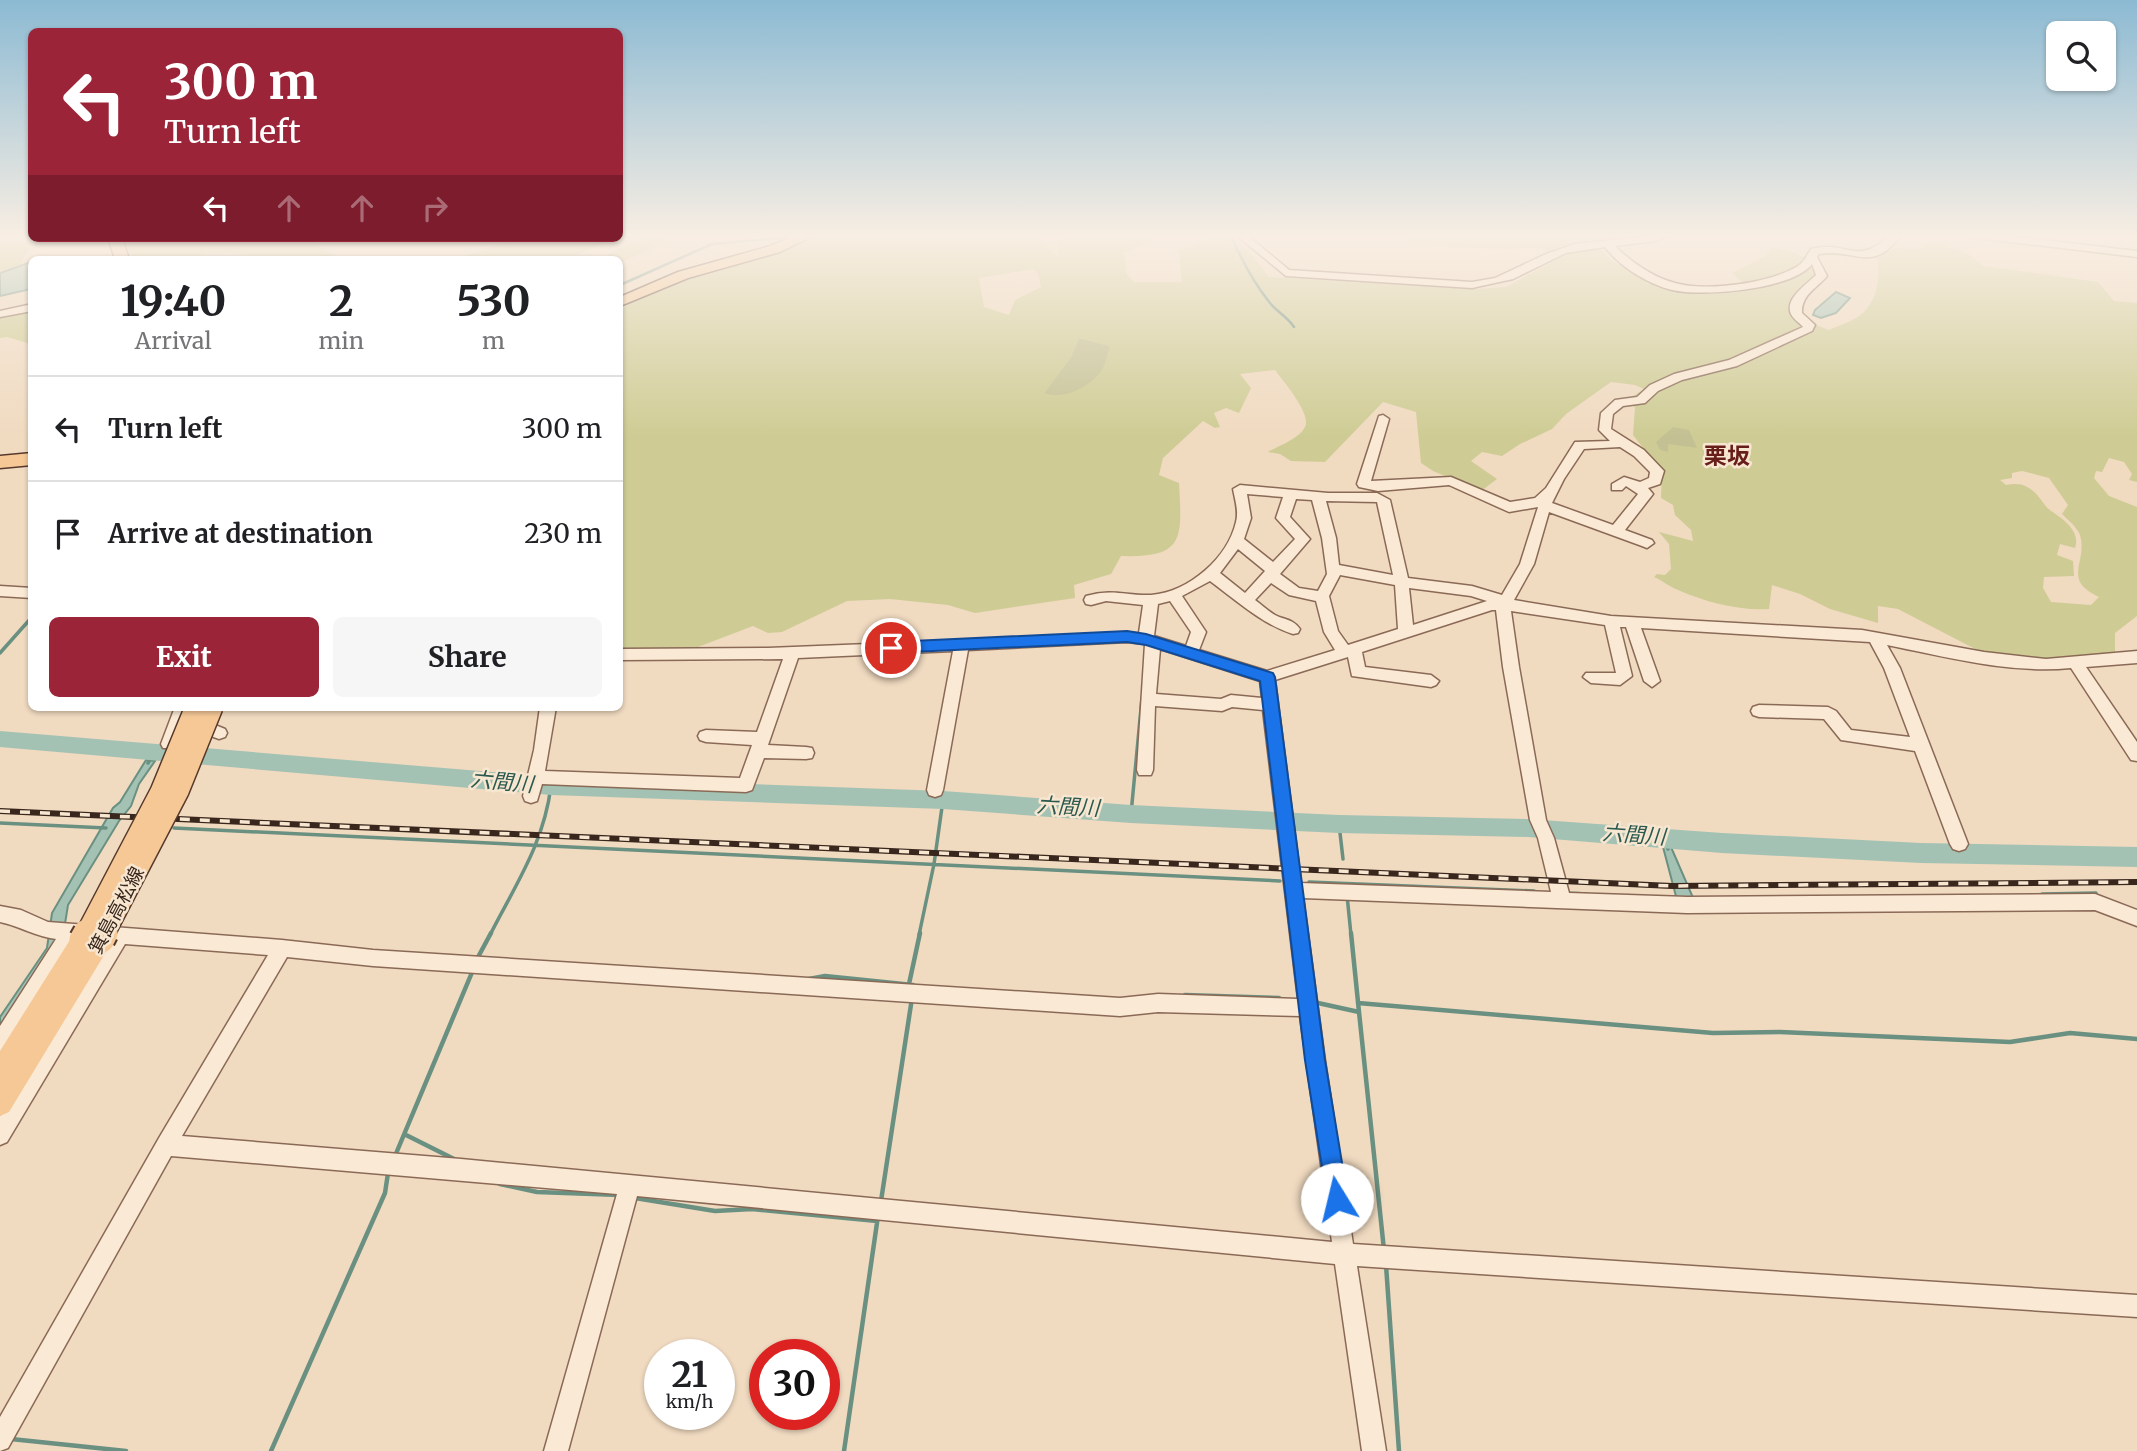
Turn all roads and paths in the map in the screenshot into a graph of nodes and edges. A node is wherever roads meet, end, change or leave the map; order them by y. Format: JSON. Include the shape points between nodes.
{"nodes":[{"id":1,"x":1799,"y":302,"type":"edge"},
{"id":2,"x":28,"y":308,"type":"edge"},
{"id":3,"x":0,"y":314,"type":"edge"},
{"id":4,"x":1383,"y":419,"type":"dead end"},
{"id":5,"x":1617,"y":440,"type":"junction"},
{"id":6,"x":28,"y":459,"type":"edge"},
{"id":7,"x":0,"y":462,"type":"edge"},
{"id":8,"x":1617,"y":487,"type":"dead end"},
{"id":9,"x":1639,"y":487,"type":"junction"},
{"id":10,"x":1550,"y":491,"type":"junction"},
{"id":11,"x":1292,"y":493,"type":"junction"},
{"id":12,"x":1381,"y":494,"type":"junction"},
{"id":13,"x":1318,"y":496,"type":"junction"},
{"id":14,"x":1546,"y":506,"type":"junction"},
{"id":15,"x":1616,"y":531,"type":"junction"},
{"id":16,"x":1235,"y":539,"type":"junction"},
{"id":17,"x":1647,"y":543,"type":"dead end"},
{"id":18,"x":1332,"y":569,"type":"junction"},
{"id":19,"x":1273,"y":573,"type":"junction"},
{"id":20,"x":1211,"y":574,"type":"junction"},
{"id":21,"x":1401,"y":582,"type":"junction"},
{"id":22,"x":0,"y":591,"type":"edge"},
{"id":23,"x":28,"y":593,"type":"edge"},
{"id":24,"x":1174,"y":596,"type":"junction"},
{"id":25,"x":1322,"y":596,"type":"junction"},
{"id":26,"x":1091,"y":600,"type":"dead end"},
{"id":27,"x":1151,"y":600,"type":"junction"},
{"id":28,"x":1247,"y":600,"type":"junction"},
{"id":29,"x":1504,"y":603,"type":"junction"},
{"id":30,"x":1611,"y":621,"type":"junction"},
{"id":31,"x":1632,"y":622,"type":"junction"},
{"id":32,"x":1293,"y":629,"type":"dead end"},
{"id":33,"x":1406,"y":632,"type":"junction"},
{"id":34,"x":1875,"y":637,"type":"junction"},
{"id":35,"x":1149,"y":640,"type":"junction"},
{"id":36,"x":962,"y":644,"type":"junction"},
{"id":37,"x":1349,"y":650,"type":"junction"},
{"id":38,"x":793,"y":651,"type":"junction"},
{"id":39,"x":1190,"y":653,"type":"junction"},
{"id":40,"x":623,"y":654,"type":"edge"},
{"id":41,"x":2137,"y":657,"type":"edge"},
{"id":42,"x":2076,"y":664,"type":"junction"},
{"id":43,"x":1267,"y":677,"type":"junction"},
{"id":44,"x":1591,"y":677,"type":"dead end"},
{"id":45,"x":1431,"y":681,"type":"dead end"},
{"id":46,"x":1652,"y":681,"type":"dead end"},
{"id":47,"x":1148,"y":699,"type":"junction"},
{"id":48,"x":1270,"y":705,"type":"junction"},
{"id":49,"x":186,"y":711,"type":"edge"},
{"id":50,"x":186,"y":711,"type":"edge"},
{"id":51,"x":187,"y":711,"type":"edge"},
{"id":52,"x":210,"y":711,"type":"edge"},
{"id":53,"x":547,"y":711,"type":"edge"},
{"id":54,"x":1759,"y":711,"type":"dead end"},
{"id":55,"x":219,"y":733,"type":"dead end"},
{"id":56,"x":706,"y":736,"type":"dead end"},
{"id":57,"x":169,"y":744,"type":"dead end"},
{"id":58,"x":759,"y":745,"type":"junction"},
{"id":59,"x":1921,"y":745,"type":"junction"},
{"id":60,"x":806,"y":753,"type":"dead end"},
{"id":61,"x":2137,"y":755,"type":"edge"},
{"id":62,"x":1145,"y":770,"type":"dead end"},
{"id":63,"x":537,"y":777,"type":"junction"},
{"id":64,"x":935,"y":790,"type":"dead end"},
{"id":65,"x":531,"y":796,"type":"dead end"},
{"id":66,"x":1959,"y":844,"type":"dead end"},
{"id":67,"x":1295,"y":890,"type":"junction"},
{"id":68,"x":1561,"y":895,"type":"junction"},
{"id":69,"x":0,"y":914,"type":"edge"},
{"id":70,"x":2137,"y":918,"type":"edge"},
{"id":71,"x":81,"y":935,"type":"junction"},
{"id":72,"x":282,"y":948,"type":"junction"},
{"id":73,"x":1310,"y":1008,"type":"junction"},
{"id":74,"x":0,"y":1044,"type":"edge"},
{"id":75,"x":0,"y":1075,"type":"edge"},
{"id":76,"x":0,"y":1103,"type":"edge"},
{"id":77,"x":0,"y":1135,"type":"edge"},
{"id":78,"x":166,"y":1145,"type":"junction"},
{"id":79,"x":628,"y":1193,"type":"junction"},
{"id":80,"x":1346,"y":1254,"type":"junction"},
{"id":81,"x":2137,"y":1306,"type":"edge"},
{"id":82,"x":0,"y":1440,"type":"edge"},
{"id":83,"x":556,"y":1451,"type":"edge"},
{"id":84,"x":1374,"y":1451,"type":"edge"}],
"edges":[{"from":1,"to":5,"type":"street","via":[[1798,316],[1808,329],[1733,363],[1678,377],[1641,400],[1619,403],[1607,413],[1605,430]]},
{"from":2,"to":3,"type":"street"},
{"from":4,"to":12,"type":"street","via":[[1364,484]]},
{"from":5,"to":9,"type":"street","via":[[1657,471],[1655,481]]},
{"from":5,"to":10,"type":"street","via":[[1612,447],[1580,445]]},
{"from":6,"to":7,"type":"main road"},
{"from":8,"to":9,"type":"street","via":[[1624,481]]},
{"from":9,"to":15,"type":"street","via":[[1646,494]]},
{"from":10,"to":12,"type":"street","via":[[1539,502],[1509,507],[1451,481]]},
{"from":10,"to":14,"type":"street"},
{"from":11,"to":13,"type":"street"},
{"from":11,"to":16,"type":"street","via":[[1240,489],[1244,520]]},
{"from":11,"to":19,"type":"street","via":[[1283,518],[1303,538]]},
{"from":12,"to":13,"type":"street"},
{"from":12,"to":21,"type":"street"},
{"from":13,"to":18,"type":"street"},
{"from":14,"to":15,"type":"street"},
{"from":14,"to":29,"type":"street","via":[[1526,570]]},
{"from":15,"to":17,"type":"street"},
{"from":16,"to":19,"type":"street"},
{"from":16,"to":20,"type":"street"},
{"from":18,"to":21,"type":"street"},
{"from":18,"to":25,"type":"street","via":[[1334,574]]},
{"from":19,"to":25,"type":"street","via":[[1280,584],[1296,592]]},
{"from":19,"to":28,"type":"street"},
{"from":20,"to":24,"type":"street"},
{"from":20,"to":28,"type":"street"},
{"from":21,"to":29,"type":"street","via":[[1472,591]]},
{"from":21,"to":33,"type":"street"},
{"from":22,"to":23,"type":"street"},
{"from":24,"to":27,"type":"street"},
{"from":24,"to":39,"type":"street","via":[[1199,632]]},
{"from":25,"to":37,"type":"street","via":[[1331,632]]},
{"from":26,"to":27,"type":"street","via":[[1106,596]]},
{"from":27,"to":35,"type":"street"},
{"from":28,"to":32,"type":"street","via":[[1273,621]]},
{"from":29,"to":30,"type":"street"},
{"from":29,"to":33,"type":"street"},
{"from":29,"to":68,"type":"street","via":[[1538,820]]},
{"from":30,"to":31,"type":"street"},
{"from":30,"to":44,"type":"street","via":[[1624,676]]},
{"from":31,"to":34,"type":"street"},
{"from":31,"to":46,"type":"street"},
{"from":33,"to":37,"type":"street"},
{"from":34,"to":42,"type":"street","via":[[1984,658]]},
{"from":34,"to":59,"type":"street"},
{"from":35,"to":36,"type":"street"},
{"from":35,"to":39,"type":"street"},
{"from":35,"to":47,"type":"street"},
{"from":36,"to":38,"type":"street"},
{"from":36,"to":64,"type":"street"},
{"from":37,"to":43,"type":"street"},
{"from":37,"to":45,"type":"street","via":[[1358,662],[1357,672]]},
{"from":38,"to":40,"type":"street"},
{"from":38,"to":58,"type":"street"},
{"from":39,"to":43,"type":"street"},
{"from":41,"to":42,"type":"street"},
{"from":42,"to":61,"type":"street"},
{"from":43,"to":48,"type":"street"},
{"from":47,"to":48,"type":"street"},
{"from":47,"to":62,"type":"street"},
{"from":48,"to":67,"type":"street"},
{"from":49,"to":71,"type":"main road","name":"箕島高松線","bridge":true,"via":[[161,792]]},
{"from":50,"to":57,"type":"street"},
{"from":51,"to":55,"type":"street"},
{"from":52,"to":71,"type":"main road","name":"箕島高松線","bridge":true,"via":[[178,791]]},
{"from":53,"to":63,"type":"street"},
{"from":54,"to":59,"type":"street","via":[[1828,713],[1847,736]]},
{"from":56,"to":58,"type":"street"},
{"from":58,"to":60,"type":"street"},
{"from":58,"to":63,"type":"street","via":[[746,785]]},
{"from":59,"to":66,"type":"street"},
{"from":63,"to":65,"type":"street"},
{"from":67,"to":68,"type":"street"},
{"from":67,"to":73,"type":"street"},
{"from":68,"to":70,"type":"street","via":[[1748,906],[2095,902]]},
{"from":69,"to":71,"type":"street"},
{"from":71,"to":72,"type":"street"},
{"from":71,"to":74,"type":"street"},
{"from":71,"to":75,"type":"main road","name":"箕島高松線"},
{"from":71,"to":76,"type":"main road","name":"箕島高松線"},
{"from":71,"to":77,"type":"street"},
{"from":72,"to":73,"type":"street","via":[[738,984],[1120,1007],[1158,1003]]},
{"from":72,"to":78,"type":"street"},
{"from":73,"to":80,"type":"street"},
{"from":78,"to":79,"type":"street","via":[[392,1161]]},
{"from":78,"to":82,"type":"street"},
{"from":79,"to":80,"type":"street","via":[[880,1209]]},
{"from":79,"to":83,"type":"street"},
{"from":80,"to":81,"type":"street"},
{"from":80,"to":84,"type":"street"}]}
